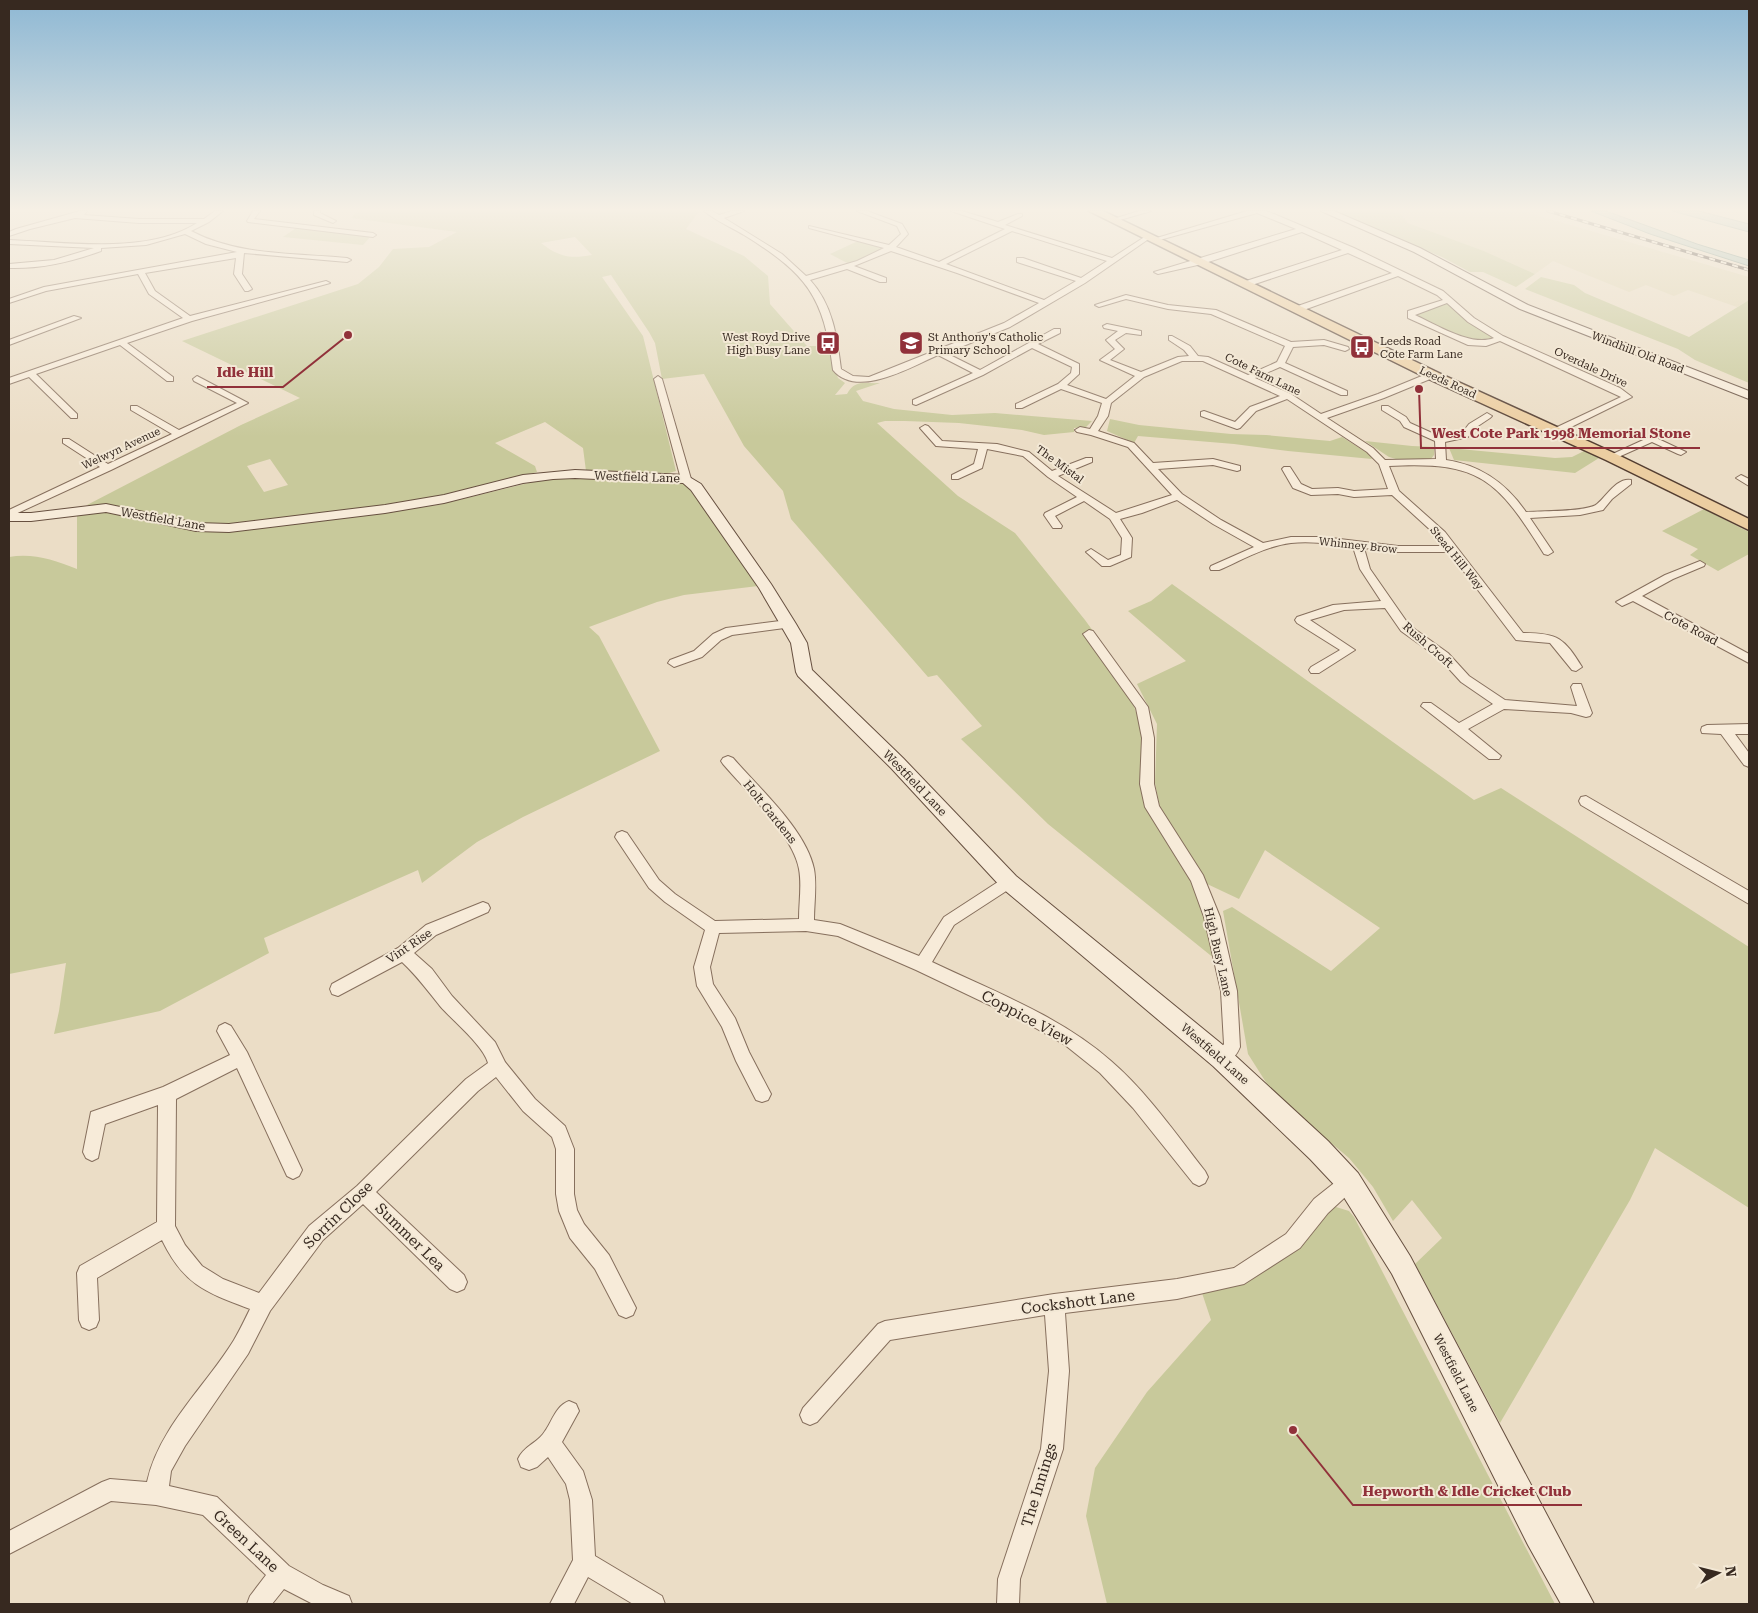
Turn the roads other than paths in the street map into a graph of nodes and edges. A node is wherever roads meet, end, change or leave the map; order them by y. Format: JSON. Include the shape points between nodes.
{"nodes":[{"id":1,"x":58,"y":286,"type":"edge"},
{"id":2,"x":149,"y":286,"type":"edge"},
{"id":3,"x":246,"y":286,"type":"edge"},
{"id":4,"x":314,"y":286,"type":"edge"},
{"id":5,"x":811,"y":286,"type":"edge"},
{"id":6,"x":1003,"y":286,"type":"edge"},
{"id":7,"x":1073,"y":286,"type":"edge"},
{"id":8,"x":1251,"y":286,"type":"edge"},
{"id":9,"x":1362,"y":286,"type":"edge"},
{"id":10,"x":1427,"y":286,"type":"edge"},
{"id":11,"x":1485,"y":286,"type":"edge"},
{"id":12,"x":248,"y":289,"type":"dead end"},
{"id":13,"x":1500,"y":295,"type":"joint"},
{"id":14,"x":1450,"y":300,"type":"junction"},
{"id":15,"x":9,"y":301,"type":"edge"},
{"id":16,"x":1046,"y":303,"type":"junction"},
{"id":17,"x":1099,"y":305,"type":"dead end"},
{"id":18,"x":1298,"y":309,"type":"junction"},
{"id":19,"x":77,"y":318,"type":"dead end"},
{"id":20,"x":189,"y":319,"type":"junction"},
{"id":21,"x":1107,"y":326,"type":"dead end"},
{"id":22,"x":1057,"y":331,"type":"dead end"},
{"id":23,"x":1123,"y":331,"type":"junction"},
{"id":24,"x":1138,"y":333,"type":"dead end"},
{"id":25,"x":1172,"y":338,"type":"dead end"},
{"id":26,"x":1500,"y":338,"type":"junction"},
{"id":27,"x":121,"y":342,"type":"junction"},
{"id":28,"x":9,"y":343,"type":"edge"},
{"id":29,"x":1033,"y":345,"type":"junction"},
{"id":30,"x":1290,"y":345,"type":"junction"},
{"id":31,"x":1345,"y":349,"type":"dead end"},
{"id":32,"x":940,"y":352,"type":"junction"},
{"id":33,"x":1194,"y":358,"type":"junction"},
{"id":34,"x":1280,"y":364,"type":"junction"},
{"id":35,"x":980,"y":373,"type":"junction"},
{"id":36,"x":32,"y":374,"type":"junction"},
{"id":37,"x":1140,"y":375,"type":"junction"},
{"id":38,"x":1432,"y":375,"type":"junction"},
{"id":39,"x":1249,"y":378,"type":"junction"},
{"id":40,"x":170,"y":379,"type":"dead end"},
{"id":41,"x":197,"y":379,"type":"dead end"},
{"id":42,"x":658,"y":380,"type":"dead end"},
{"id":43,"x":9,"y":381,"type":"edge"},
{"id":44,"x":1060,"y":386,"type":"junction"},
{"id":45,"x":1344,"y":393,"type":"dead end"},
{"id":46,"x":1749,"y":395,"type":"edge"},
{"id":47,"x":1288,"y":396,"type":"junction"},
{"id":48,"x":916,"y":402,"type":"dead end"},
{"id":49,"x":1108,"y":402,"type":"junction"},
{"id":50,"x":1019,"y":406,"type":"dead end"},
{"id":51,"x":134,"y":408,"type":"dead end"},
{"id":52,"x":1386,"y":408,"type":"dead end"},
{"id":53,"x":1204,"y":414,"type":"dead end"},
{"id":54,"x":74,"y":416,"type":"dead end"},
{"id":55,"x":1487,"y":416,"type":"dead end"},
{"id":56,"x":1320,"y":417,"type":"junction"},
{"id":57,"x":925,"y":428,"type":"dead end"},
{"id":58,"x":1080,"y":430,"type":"dead end"},
{"id":59,"x":1093,"y":432,"type":"junction"},
{"id":60,"x":1556,"y":432,"type":"junction"},
{"id":61,"x":179,"y":434,"type":"junction"},
{"id":62,"x":1440,"y":440,"type":"junction"},
{"id":63,"x":66,"y":441,"type":"dead end"},
{"id":64,"x":983,"y":446,"type":"junction"},
{"id":65,"x":1681,"y":452,"type":"dead end"},
{"id":66,"x":1611,"y":458,"type":"junction"},
{"id":67,"x":1089,"y":460,"type":"dead end"},
{"id":68,"x":1441,"y":461,"type":"junction"},
{"id":69,"x":1383,"y":463,"type":"junction"},
{"id":70,"x":1152,"y":466,"type":"junction"},
{"id":71,"x":108,"y":468,"type":"junction"},
{"id":72,"x":1237,"y":468,"type":"dead end"},
{"id":73,"x":1287,"y":469,"type":"dead end"},
{"id":74,"x":1051,"y":474,"type":"junction"},
{"id":75,"x":955,"y":477,"type":"dead end"},
{"id":76,"x":686,"y":479,"type":"junction"},
{"id":77,"x":1627,"y":482,"type":"dead end"},
{"id":78,"x":1394,"y":492,"type":"junction"},
{"id":79,"x":1178,"y":496,"type":"junction"},
{"id":80,"x":1085,"y":497,"type":"junction"},
{"id":81,"x":1523,"y":515,"type":"junction"},
{"id":82,"x":1114,"y":517,"type":"junction"},
{"id":83,"x":10,"y":518,"type":"edge"},
{"id":84,"x":1749,"y":525,"type":"edge"},
{"id":85,"x":1057,"y":526,"type":"dead end"},
{"id":86,"x":1358,"y":544,"type":"junction"},
{"id":87,"x":1262,"y":546,"type":"junction"},
{"id":88,"x":1453,"y":549,"type":"junction"},
{"id":89,"x":1091,"y":552,"type":"dead end"},
{"id":90,"x":1548,"y":552,"type":"dead end"},
{"id":91,"x":1700,"y":564,"type":"dead end"},
{"id":92,"x":1216,"y":568,"type":"dead end"},
{"id":93,"x":1628,"y":599,"type":"joint"},
{"id":94,"x":1390,"y":604,"type":"junction"},
{"id":95,"x":788,"y":624,"type":"junction"},
{"id":96,"x":1089,"y":634,"type":"dead end"},
{"id":97,"x":1749,"y":659,"type":"edge"},
{"id":98,"x":674,"y":663,"type":"dead end"},
{"id":99,"x":1576,"y":667,"type":"dead end"},
{"id":100,"x":1315,"y":670,"type":"dead end"},
{"id":101,"x":1577,"y":687,"type":"dead end"},
{"id":102,"x":1502,"y":704,"type":"junction"},
{"id":103,"x":1427,"y":706,"type":"dead end"},
{"id":104,"x":1749,"y":728,"type":"edge"},
{"id":105,"x":1459,"y":729,"type":"junction"},
{"id":106,"x":1707,"y":730,"type":"dead end"},
{"id":107,"x":1725,"y":730,"type":"junction"},
{"id":108,"x":1494,"y":756,"type":"dead end"},
{"id":109,"x":728,"y":761,"type":"dead end"},
{"id":110,"x":1749,"y":762,"type":"edge"},
{"id":111,"x":1586,"y":801,"type":"dead end"},
{"id":112,"x":622,"y":837,"type":"dead end"},
{"id":113,"x":1009,"y":882,"type":"junction"},
{"id":114,"x":1749,"y":898,"type":"edge"},
{"id":115,"x":483,"y":908,"type":"dead end"},
{"id":116,"x":806,"y":925,"type":"junction"},
{"id":117,"x":713,"y":927,"type":"junction"},
{"id":118,"x":403,"y":953,"type":"junction"},
{"id":119,"x":922,"y":965,"type":"junction"},
{"id":120,"x":338,"y":989,"type":"dead end"},
{"id":121,"x":225,"y":1031,"type":"dead end"},
{"id":122,"x":241,"y":1058,"type":"junction"},
{"id":123,"x":1222,"y":1058,"type":"junction"},
{"id":124,"x":497,"y":1066,"type":"junction"},
{"id":125,"x":167,"y":1094,"type":"junction"},
{"id":126,"x":762,"y":1094,"type":"dead end"},
{"id":127,"x":92,"y":1152,"type":"dead end"},
{"id":128,"x":293,"y":1170,"type":"dead end"},
{"id":129,"x":1199,"y":1177,"type":"dead end"},
{"id":130,"x":1349,"y":1182,"type":"junction"},
{"id":131,"x":363,"y":1192,"type":"junction"},
{"id":132,"x":166,"y":1227,"type":"junction"},
{"id":133,"x":457,"y":1282,"type":"dead end"},
{"id":134,"x":263,"y":1304,"type":"junction"},
{"id":135,"x":1054,"y":1304,"type":"junction"},
{"id":136,"x":626,"y":1308,"type":"dead end"},
{"id":137,"x":89,"y":1320,"type":"dead end"},
{"id":138,"x":569,"y":1410,"type":"dead end"},
{"id":139,"x":810,"y":1415,"type":"dead end"},
{"id":140,"x":550,"y":1442,"type":"junction"},
{"id":141,"x":528,"y":1459,"type":"dead end"},
{"id":142,"x":156,"y":1494,"type":"junction"},
{"id":143,"x":9,"y":1543,"type":"edge"},
{"id":144,"x":584,"y":1562,"type":"junction"},
{"id":145,"x":281,"y":1574,"type":"junction"},
{"id":146,"x":258,"y":1604,"type":"edge"},
{"id":147,"x":341,"y":1604,"type":"edge"},
{"id":148,"x":561,"y":1604,"type":"edge"},
{"id":149,"x":654,"y":1604,"type":"edge"},
{"id":150,"x":1008,"y":1604,"type":"edge"},
{"id":151,"x":1578,"y":1604,"type":"edge"}],
"edges":[{"from":1,"to":15,"type":"street"},
{"from":2,"to":20,"type":"street"},
{"from":3,"to":12,"type":"street"},
{"from":4,"to":20,"type":"street"},
{"from":5,"to":32,"type":"street","via":[[829,320],[837,370],[842,376],[870,380]]},
{"from":6,"to":16,"type":"street"},
{"from":7,"to":16,"type":"street"},
{"from":8,"to":18,"type":"main road","name":"Leeds Road"},
{"from":9,"to":18,"type":"street"},
{"from":10,"to":14,"type":"street"},
{"from":11,"to":13,"type":"street"},
{"from":13,"to":46,"type":"street","name":"Windhill Old Road","via":[[1532,311]]},
{"from":14,"to":26,"type":"street","via":[[1471,320]]},
{"from":14,"to":26,"type":"street","via":[[1411,313],[1412,316],[1471,343],[1486,344]]},
{"from":16,"to":32,"type":"street","via":[[1007,325]]},
{"from":17,"to":30,"type":"street","via":[[1126,297],[1168,307],[1213,312]]},
{"from":18,"to":38,"type":"main road","name":"Leeds Road"},
{"from":19,"to":28,"type":"street"},
{"from":20,"to":27,"type":"street"},
{"from":21,"to":23,"type":"street"},
{"from":22,"to":29,"type":"street"},
{"from":23,"to":24,"type":"street"},
{"from":23,"to":37,"type":"street","via":[[1110,340],[1120,349],[1104,360]]},
{"from":25,"to":33,"type":"street","name":"Cote Farm Lane","via":[[1187,348]]},
{"from":26,"to":60,"type":"street","name":"Overdale Drive","via":[[1628,397]]},
{"from":27,"to":36,"type":"street"},
{"from":27,"to":40,"type":"street"},
{"from":29,"to":35,"type":"street"},
{"from":29,"to":44,"type":"street","via":[[1076,366],[1075,374]]},
{"from":30,"to":31,"type":"street","via":[[1322,341]]},
{"from":30,"to":34,"type":"street"},
{"from":32,"to":35,"type":"street"},
{"from":33,"to":37,"type":"street","name":"Cote Farm Lane","via":[[1181,359]]},
{"from":33,"to":39,"type":"street","name":"Cote Farm Lane","via":[[1206,359]]},
{"from":34,"to":39,"type":"street"},
{"from":34,"to":45,"type":"street"},
{"from":35,"to":48,"type":"street"},
{"from":36,"to":43,"type":"street"},
{"from":36,"to":54,"type":"street"},
{"from":37,"to":49,"type":"street","name":"Cote Farm Lane"},
{"from":38,"to":56,"type":"street"},
{"from":38,"to":60,"type":"main road","name":"Leeds Road"},
{"from":39,"to":47,"type":"street","name":"Cote Farm Lane"},
{"from":41,"to":61,"type":"street","name":"Welwyn Avenue","via":[[244,404]]},
{"from":42,"to":76,"type":"street"},
{"from":44,"to":49,"type":"street"},
{"from":44,"to":50,"type":"street"},
{"from":47,"to":53,"type":"street","via":[[1253,409],[1238,426]]},
{"from":47,"to":56,"type":"street","name":"Cote Farm Lane"},
{"from":49,"to":59,"type":"street","name":"Cote Farm Lane"},
{"from":51,"to":61,"type":"street"},
{"from":52,"to":62,"type":"street","via":[[1407,424]]},
{"from":55,"to":62,"type":"street","via":[[1465,435]]},
{"from":56,"to":69,"type":"street","name":"Stead Hill Way","via":[[1370,450]]},
{"from":57,"to":64,"type":"street","name":"The Mistal","via":[[939,444]]},
{"from":58,"to":59,"type":"street"},
{"from":59,"to":70,"type":"street","via":[[1131,445]]},
{"from":60,"to":66,"type":"main road","name":"Leeds Road"},
{"from":61,"to":71,"type":"street","name":"Welwyn Avenue"},
{"from":62,"to":68,"type":"street"},
{"from":63,"to":71,"type":"street"},
{"from":64,"to":74,"type":"street","name":"The Mistal","via":[[997,446],[1026,454]]},
{"from":64,"to":75,"type":"street","via":[[979,466]]},
{"from":65,"to":66,"type":"street","via":[[1652,439]]},
{"from":66,"to":84,"type":"main road","name":"Leeds Road"},
{"from":67,"to":74,"type":"street"},
{"from":68,"to":69,"type":"street"},
{"from":68,"to":81,"type":"street","via":[[1479,474],[1505,492]]},
{"from":69,"to":78,"type":"street","name":"Stead Hill Way"},
{"from":70,"to":72,"type":"street","via":[[1213,462]]},
{"from":70,"to":79,"type":"street"},
{"from":71,"to":83,"type":"street","name":"Welwyn Avenue"},
{"from":73,"to":78,"type":"street","via":[[1297,486],[1311,492]]},
{"from":74,"to":80,"type":"street","name":"The Mistal"},
{"from":76,"to":83,"type":"street","name":"Westfield Lane","via":[[553,475],[385,509],[228,528],[196,528],[106,508]]},
{"from":76,"to":95,"type":"street","name":"Westfield Lane","via":[[696,487]]},
{"from":77,"to":81,"type":"street","via":[[1599,508]]},
{"from":78,"to":88,"type":"street","name":"Stead Hill Way"},
{"from":79,"to":82,"type":"street","via":[[1138,512]]},
{"from":79,"to":87,"type":"street"},
{"from":80,"to":82,"type":"street","name":"The Mistal"},
{"from":80,"to":85,"type":"street","via":[[1049,515]]},
{"from":81,"to":90,"type":"street","via":[[1541,536]]},
{"from":82,"to":89,"type":"street","via":[[1127,538],[1126,557],[1106,564]]},
{"from":86,"to":87,"type":"street","name":"Whinney Brow","via":[[1300,540]]},
{"from":86,"to":88,"type":"street","name":"Whinney Brow","via":[[1398,550]]},
{"from":86,"to":94,"type":"street","name":"Rush Croft","via":[[1365,569]]},
{"from":87,"to":92,"type":"street","name":"Whinney Brow"},
{"from":88,"to":99,"type":"street","name":"Stead Hill Way","via":[[1520,637],[1546,636],[1554,639]]},
{"from":91,"to":93,"type":"street"},
{"from":93,"to":97,"type":"street","name":"Cote Road"},
{"from":94,"to":100,"type":"street","via":[[1360,604],[1315,613],[1301,620],[1348,650]]},
{"from":94,"to":102,"type":"street","name":"Rush Croft","via":[[1405,628],[1444,656],[1465,679]]},
{"from":95,"to":98,"type":"street","via":[[730,631],[717,637],[698,654]]},
{"from":95,"to":113,"type":"street","name":"Westfield Lane","via":[[799,643],[804,672],[897,763]]},
{"from":96,"to":123,"type":"street","name":"High Busy Lane","via":[[1142,708],[1148,738],[1147,784],[1152,807],[1198,879],[1212,917],[1229,991],[1232,1047]]},
{"from":101,"to":102,"type":"street","name":"Rush Croft","via":[[1586,713]]},
{"from":102,"to":105,"type":"street"},
{"from":103,"to":105,"type":"street"},
{"from":104,"to":107,"type":"street"},
{"from":105,"to":108,"type":"street"},
{"from":106,"to":107,"type":"street"},
{"from":107,"to":110,"type":"street"},
{"from":109,"to":116,"type":"street","name":"Holt Gardens","via":[[794,840],[804,857],[808,882]]},
{"from":111,"to":114,"type":"street"},
{"from":112,"to":117,"type":"street","via":[[654,884]]},
{"from":113,"to":119,"type":"street","via":[[949,921]]},
{"from":113,"to":123,"type":"street","name":"Westfield Lane"},
{"from":115,"to":118,"type":"street","name":"Vint Rise","via":[[431,930]]},
{"from":116,"to":117,"type":"street","name":"Coppice View"},
{"from":116,"to":119,"type":"street","name":"Coppice View","via":[[848,933]]},
{"from":117,"to":126,"type":"street","via":[[702,967],[705,986],[729,1023]]},
{"from":118,"to":120,"type":"street","name":"Vint Rise"},
{"from":118,"to":124,"type":"street","via":[[426,974],[489,1047]]},
{"from":119,"to":129,"type":"street","name":"Coppice View","via":[[1039,1021],[1089,1052],[1122,1083]]},
{"from":121,"to":122,"type":"street"},
{"from":122,"to":125,"type":"street"},
{"from":122,"to":128,"type":"street"},
{"from":123,"to":130,"type":"street","name":"Westfield Lane"},
{"from":124,"to":131,"type":"street","name":"Sorrin Close","via":[[472,1086]]},
{"from":124,"to":136,"type":"street","via":[[529,1105],[560,1132],[565,1149],[568,1211],[577,1231],[602,1262]]},
{"from":125,"to":127,"type":"street","via":[[97,1118]]},
{"from":125,"to":132,"type":"street"},
{"from":130,"to":135,"type":"street","name":"Cockshott Lane","via":[[1321,1206],[1293,1241],[1237,1277],[1177,1289]]},
{"from":130,"to":151,"type":"street","name":"Westfield Lane","via":[[1401,1265]]},
{"from":131,"to":133,"type":"street","name":"Summer Lea"},
{"from":131,"to":134,"type":"street","name":"Sorrin Close","via":[[316,1233]]},
{"from":132,"to":134,"type":"street","via":[[178,1252],[195,1272],[217,1287]]},
{"from":132,"to":137,"type":"street","via":[[87,1273]]},
{"from":134,"to":142,"type":"street","name":"Sorrin Close","via":[[241,1347],[177,1438],[161,1469]]},
{"from":135,"to":139,"type":"street","name":"Cockshott Lane","via":[[885,1331]]},
{"from":135,"to":150,"type":"street","name":"The Innings","via":[[1059,1371],[1052,1449],[1009,1580]]},
{"from":138,"to":140,"type":"street"},
{"from":140,"to":141,"type":"street"},
{"from":140,"to":144,"type":"street","via":[[575,1478],[581,1500]]},
{"from":142,"to":143,"type":"street","name":"Green Lane","via":[[110,1490]]},
{"from":142,"to":145,"type":"street","name":"Green Lane","via":[[209,1505]]},
{"from":144,"to":148,"type":"street"},
{"from":144,"to":149,"type":"street"},
{"from":145,"to":146,"type":"street"},
{"from":145,"to":147,"type":"street","name":"Green Lane"}]}
